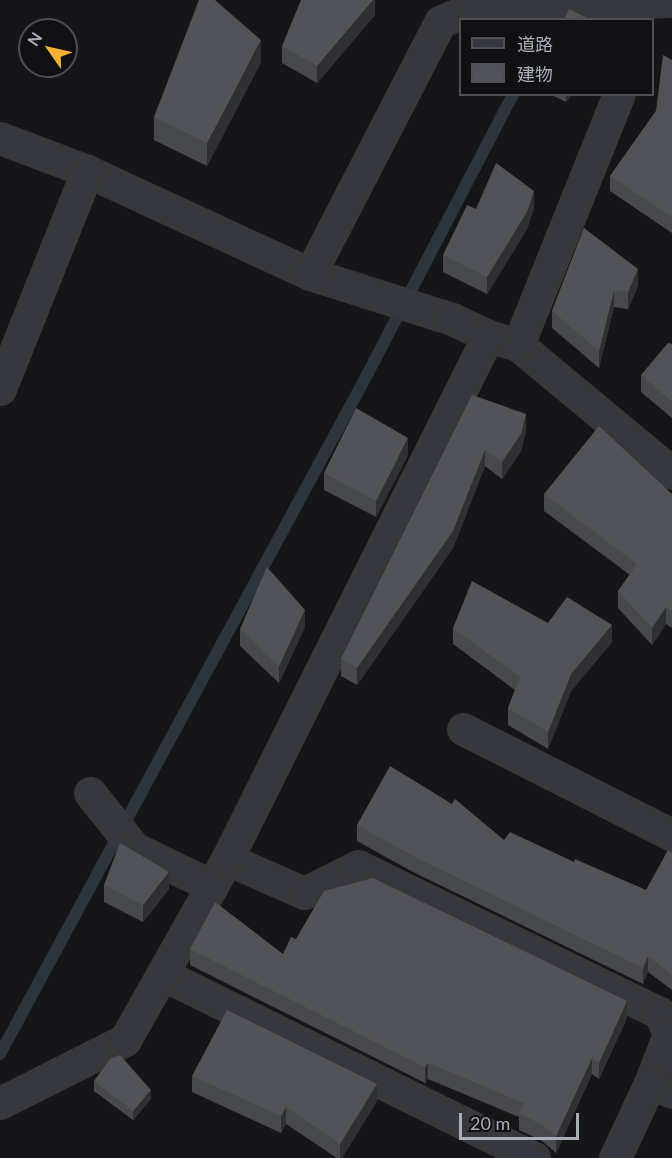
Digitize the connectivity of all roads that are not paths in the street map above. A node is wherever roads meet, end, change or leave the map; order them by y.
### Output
1 (659, 7) edge
2 (618, 96) edge
3 (0, 138) edge
4 (87, 171) junction
5 (310, 274) junction
6 (503, 341) junction
7 (0, 389) edge
8 (672, 472) edge
9 (463, 729) dead end
10 (96, 801) dead end
11 (672, 835) edge
12 (220, 872) junction
13 (162, 974) junction
14 (661, 1088) edge
15 (0, 1103) edge
16 (534, 1158) edge
17 (615, 1158) edge

1 - 5 street
2 - 6 street
3 - 4 street
4 - 5 street
4 - 7 street
5 - 6 street
6 - 8 street
6 - 12 street
9 - 11 street
10 - 12 street
12 - 13 street
12 - 14 street
13 - 15 street
13 - 16 street
14 - 17 street

